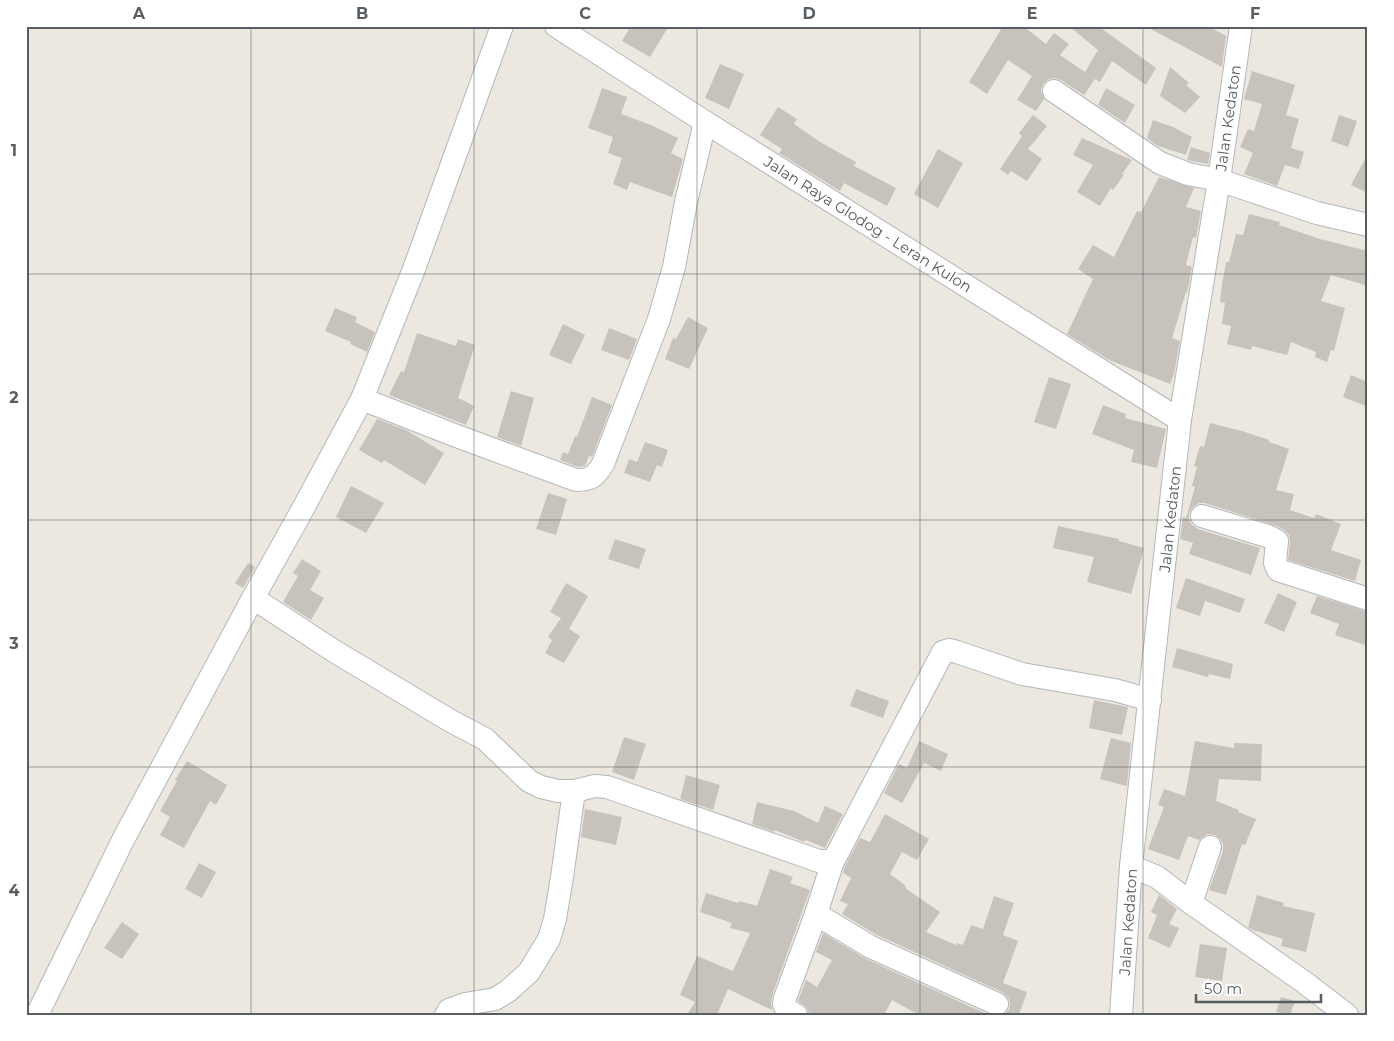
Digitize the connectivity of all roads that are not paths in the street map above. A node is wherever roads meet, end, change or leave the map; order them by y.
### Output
1 (502, 26) edge
2 (1241, 26) edge
3 (557, 27) edge
4 (1054, 91) dead end
5 (705, 122) junction
6 (1219, 180) junction
7 (1368, 225) edge
8 (362, 399) junction
9 (1180, 420) junction
10 (1202, 516) dead end
11 (253, 598) junction
12 (1368, 599) edge
13 (1150, 700) junction
14 (574, 791) junction
15 (1210, 847) dead end
16 (833, 861) junction
17 (1132, 866) junction
18 (1191, 903) junction
19 (816, 914) junction
20 (998, 1004) dead end
21 (37, 1015) edge
22 (446, 1015) edge
23 (796, 1015) edge
24 (1121, 1015) edge
25 (1347, 1015) edge

1 - 8 street
2 - 6 street, Jalan Kedaton
3 - 5 street, Jalan Raya Glodog - Leran Kulon
4 - 6 street
5 - 8 street
5 - 9 street, Jalan Raya Glodog - Leran Kulon
6 - 7 street
6 - 9 street, Jalan Kedaton
8 - 11 street
9 - 13 street, Jalan Kedaton
10 - 12 street
11 - 14 street
11 - 21 street
13 - 16 street
13 - 17 street, Jalan Kedaton
14 - 16 street
14 - 22 street
15 - 18 street
16 - 19 street
17 - 18 street
17 - 24 street, Jalan Kedaton
18 - 25 street
19 - 20 street
19 - 23 street

